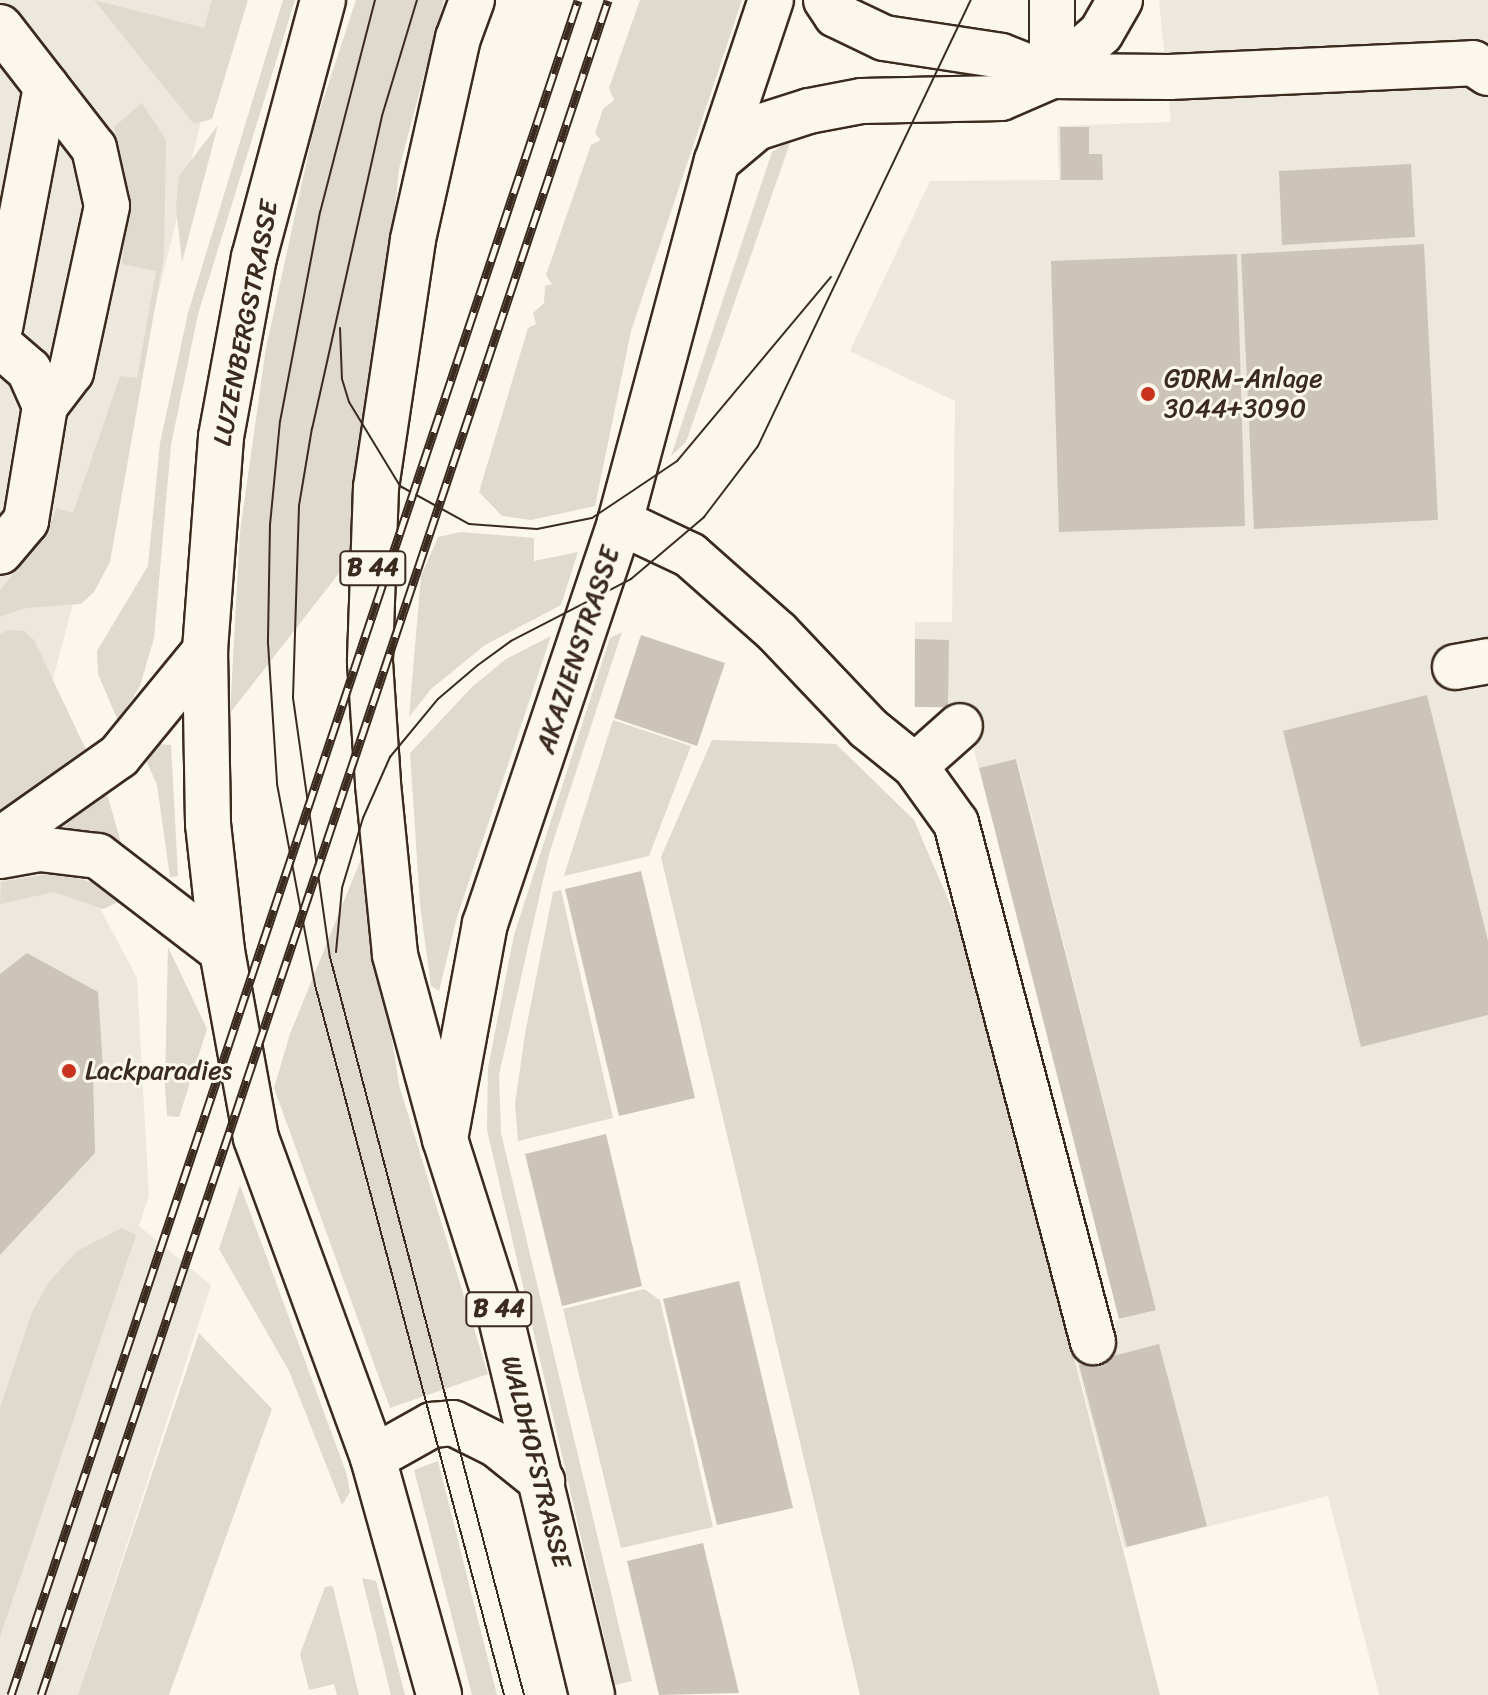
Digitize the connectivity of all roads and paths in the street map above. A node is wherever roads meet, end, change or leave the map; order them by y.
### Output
1 (11, 0) edge
2 (323, 0) edge
3 (472, 0) edge
4 (771, 0) edge
5 (826, 0) edge
6 (1052, 0) edge
7 (1120, 0) edge
8 (0, 16) edge
9 (0, 27) edge
10 (1488, 73) edge
11 (1052, 76) junction
12 (46, 86) junction
13 (717, 161) junction
14 (0, 328) edge
15 (0, 345) edge
16 (45, 406) junction
17 (620, 522) junction
18 (0, 552) edge
19 (205, 651) junction
20 (960, 726) dead end
21 (915, 766) junction
22 (0, 840) edge
23 (0, 856) edge
24 (222, 951) junction
25 (445, 1139) junction
26 (1093, 1342) dead end
27 (373, 1458) junction
28 (542, 1481) junction
29 (439, 1695) edge
30 (592, 1695) edge

1 - 8 main road
2 - 19 main road, LUZENBERGSTRASSE
3 - 25 main road, B 44
4 - 13 main road, AKAZIENSTRASSE
5 - 11 main road
6 - 11 main road
7 - 11 main road
9 - 12 main road
10 - 11 main road
11 - 13 main road
12 - 14 main road
12 - 16 main road
13 - 17 main road, AKAZIENSTRASSE
15 - 16 main road
16 - 18 main road
17 - 21 main road
17 - 25 main road, AKAZIENSTRASSE
19 - 22 main road
19 - 24 main road, LUZENBERGSTRASSE
20 - 21 main road
21 - 26 main road
23 - 24 main road
24 - 27 main road, LUZENBERGSTRASSE
25 - 28 main road, WALDHOFSTRASSE / B 44
27 - 28 main road
27 - 29 main road
28 - 30 main road, WALDHOFSTRASSE / B 44

